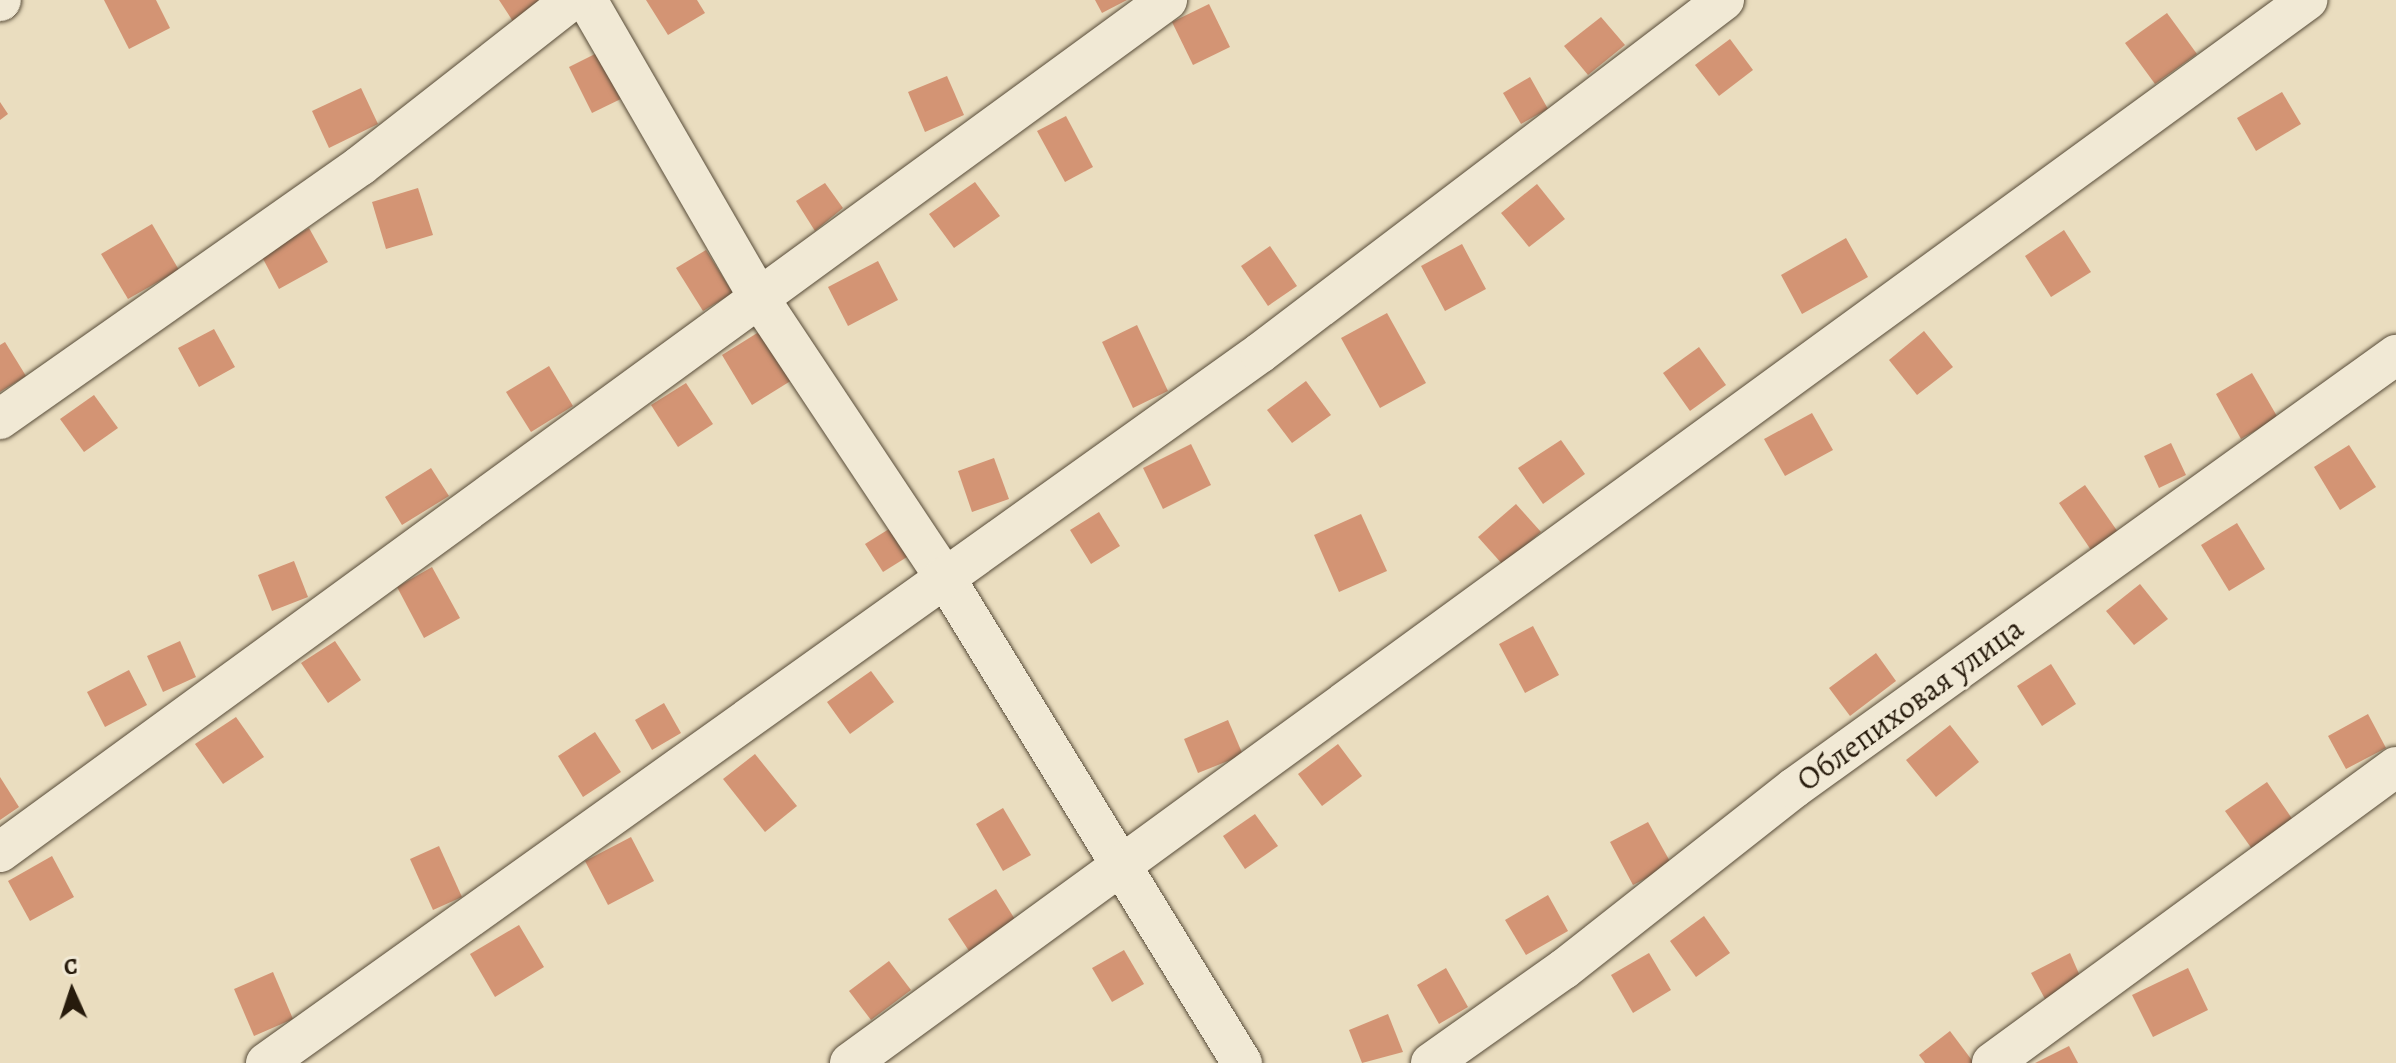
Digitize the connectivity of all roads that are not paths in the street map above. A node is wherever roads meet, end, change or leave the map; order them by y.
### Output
1 (572, 0) edge
2 (587, 0) edge
3 (1167, 0) edge
4 (1724, 0) edge
5 (2307, 0) edge
6 (761, 301) junction
7 (2396, 355) edge
8 (0, 419) edge
9 (944, 576) junction
10 (2396, 767) edge
11 (0, 852) edge
12 (1122, 868) junction
13 (266, 1063) edge
14 (850, 1063) edge
15 (1242, 1063) edge
16 (1431, 1063) edge
17 (1992, 1063) edge

1 - 8 street
2 - 6 street
3 - 6 street
4 - 9 street
5 - 12 street
6 - 9 street
6 - 11 street
7 - 16 street, Облепиховая улица
9 - 12 street
9 - 13 street
10 - 17 street
12 - 14 street
12 - 15 street

